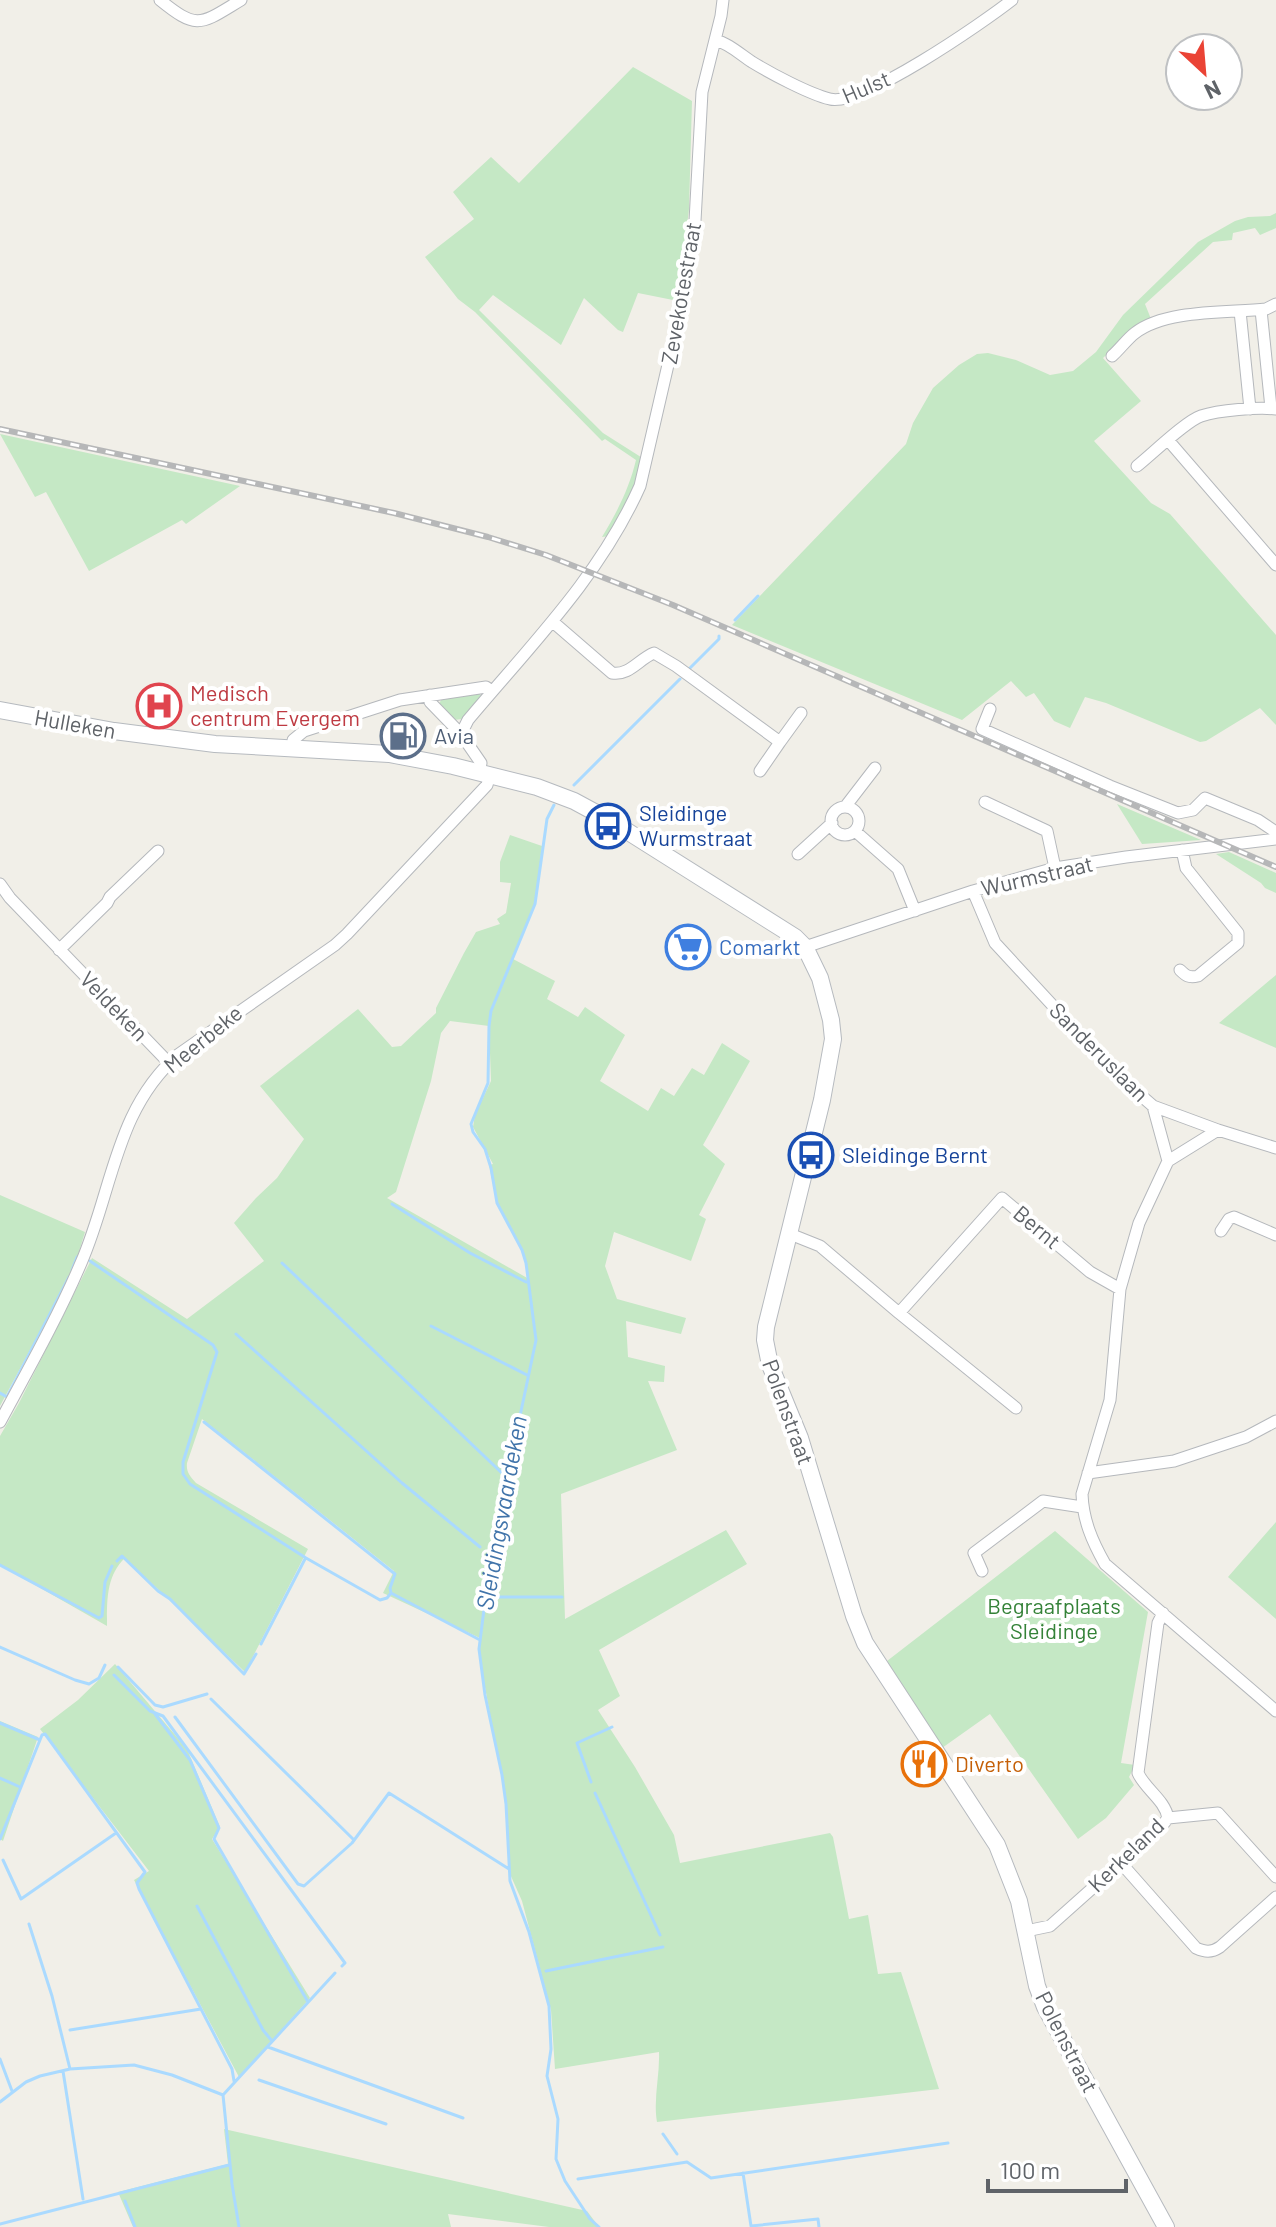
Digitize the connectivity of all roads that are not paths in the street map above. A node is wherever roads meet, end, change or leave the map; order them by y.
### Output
1 (160, 0) edge
2 (241, 0) edge
3 (723, 0) edge
4 (1012, 0) edge
5 (715, 40) junction
6 (1276, 304) edge
7 (1261, 310) junction
8 (1240, 311) junction
9 (1112, 356) dead end
10 (1273, 408) edge
11 (1250, 409) junction
12 (1168, 440) junction
13 (1137, 466) dead end
14 (1276, 565) edge
15 (553, 622) junction
16 (492, 691) junction
17 (430, 695) junction
18 (990, 709) dead end
19 (0, 710) edge
20 (801, 713) dead end
21 (461, 734) junction
22 (780, 742) junction
23 (293, 749) junction
24 (875, 768) dead end
25 (760, 771) dead end
26 (484, 774) junction
27 (564, 797) joint
28 (985, 802) dead end
29 (845, 807) junction
30 (832, 823) junction
31 (855, 831) junction
32 (1276, 832) edge
33 (1276, 839) edge
34 (1182, 850) junction
35 (158, 851) dead end
36 (798, 854) dead end
37 (1055, 868) junction
38 (0, 884) edge
39 (973, 891) junction
40 (915, 911) junction
41 (805, 947) junction
42 (59, 950) junction
43 (1180, 970) dead end
44 (169, 1063) junction
45 (1153, 1106) junction
46 (1218, 1130) junction
47 (1276, 1148) edge
48 (1168, 1161) junction
49 (1221, 1231) dead end
50 (790, 1234) junction
51 (1276, 1235) edge
52 (1120, 1289) junction
53 (899, 1313) junction
54 (1016, 1408) dead end
55 (1276, 1421) edge
56 (0, 1422) edge
57 (1088, 1473) junction
58 (1082, 1507) junction
59 (982, 1571) dead end
60 (1163, 1613) junction
61 (1276, 1711) edge
62 (1168, 1818) junction
63 (1121, 1863) junction
64 (1276, 1877) edge
65 (1276, 1897) edge
66 (1026, 1931) junction
67 (1166, 2227) edge

1 - 2 street
3 - 5 street, Zevekotestraat
4 - 5 street, Hulst
5 - 15 street, Zevekotestraat
6 - 7 street
7 - 8 street
7 - 10 street
8 - 9 street
8 - 11 street
10 - 11 street
11 - 12 street
12 - 13 street
12 - 14 street
15 - 16 street
15 - 22 street
16 - 17 street
16 - 21 street
17 - 21 street
17 - 23 street
18 - 32 street
19 - 23 main road, Hulleken
20 - 22 street
21 - 26 street
22 - 25 street
23 - 26 main road, Hulleken
24 - 29 street
26 - 27 main road, Hulleken
26 - 44 street, Meerbeke
27 - 41 main road, Polenstraat
28 - 37 street
29 - 30 street
29 - 31 street
30 - 31 street
30 - 36 street
31 - 40 street
33 - 34 street, Wurmstraat
34 - 37 street, Wurmstraat
34 - 43 street
35 - 42 street
37 - 39 street, Wurmstraat
38 - 42 street, Veldeken
39 - 40 street, Wurmstraat
39 - 45 street, Sanderuslaan
40 - 41 street, Wurmstraat
41 - 50 main road, Polenstraat
42 - 44 street, Veldeken
44 - 56 street, Meerbeke
45 - 46 street, Sanderuslaan
45 - 48 street
46 - 47 street, Sanderuslaan
46 - 48 street
48 - 52 street
49 - 51 street
50 - 53 street
50 - 66 main road, Polenstraat
52 - 53 street, Bernt
52 - 57 street
53 - 54 street
55 - 57 street
57 - 58 street
58 - 59 street
58 - 60 street
60 - 61 street
60 - 62 street, Kerkeland
62 - 63 street, Kerkeland
62 - 64 street
63 - 65 street
63 - 66 street, Kerkeland
66 - 67 main road, Polenstraat

